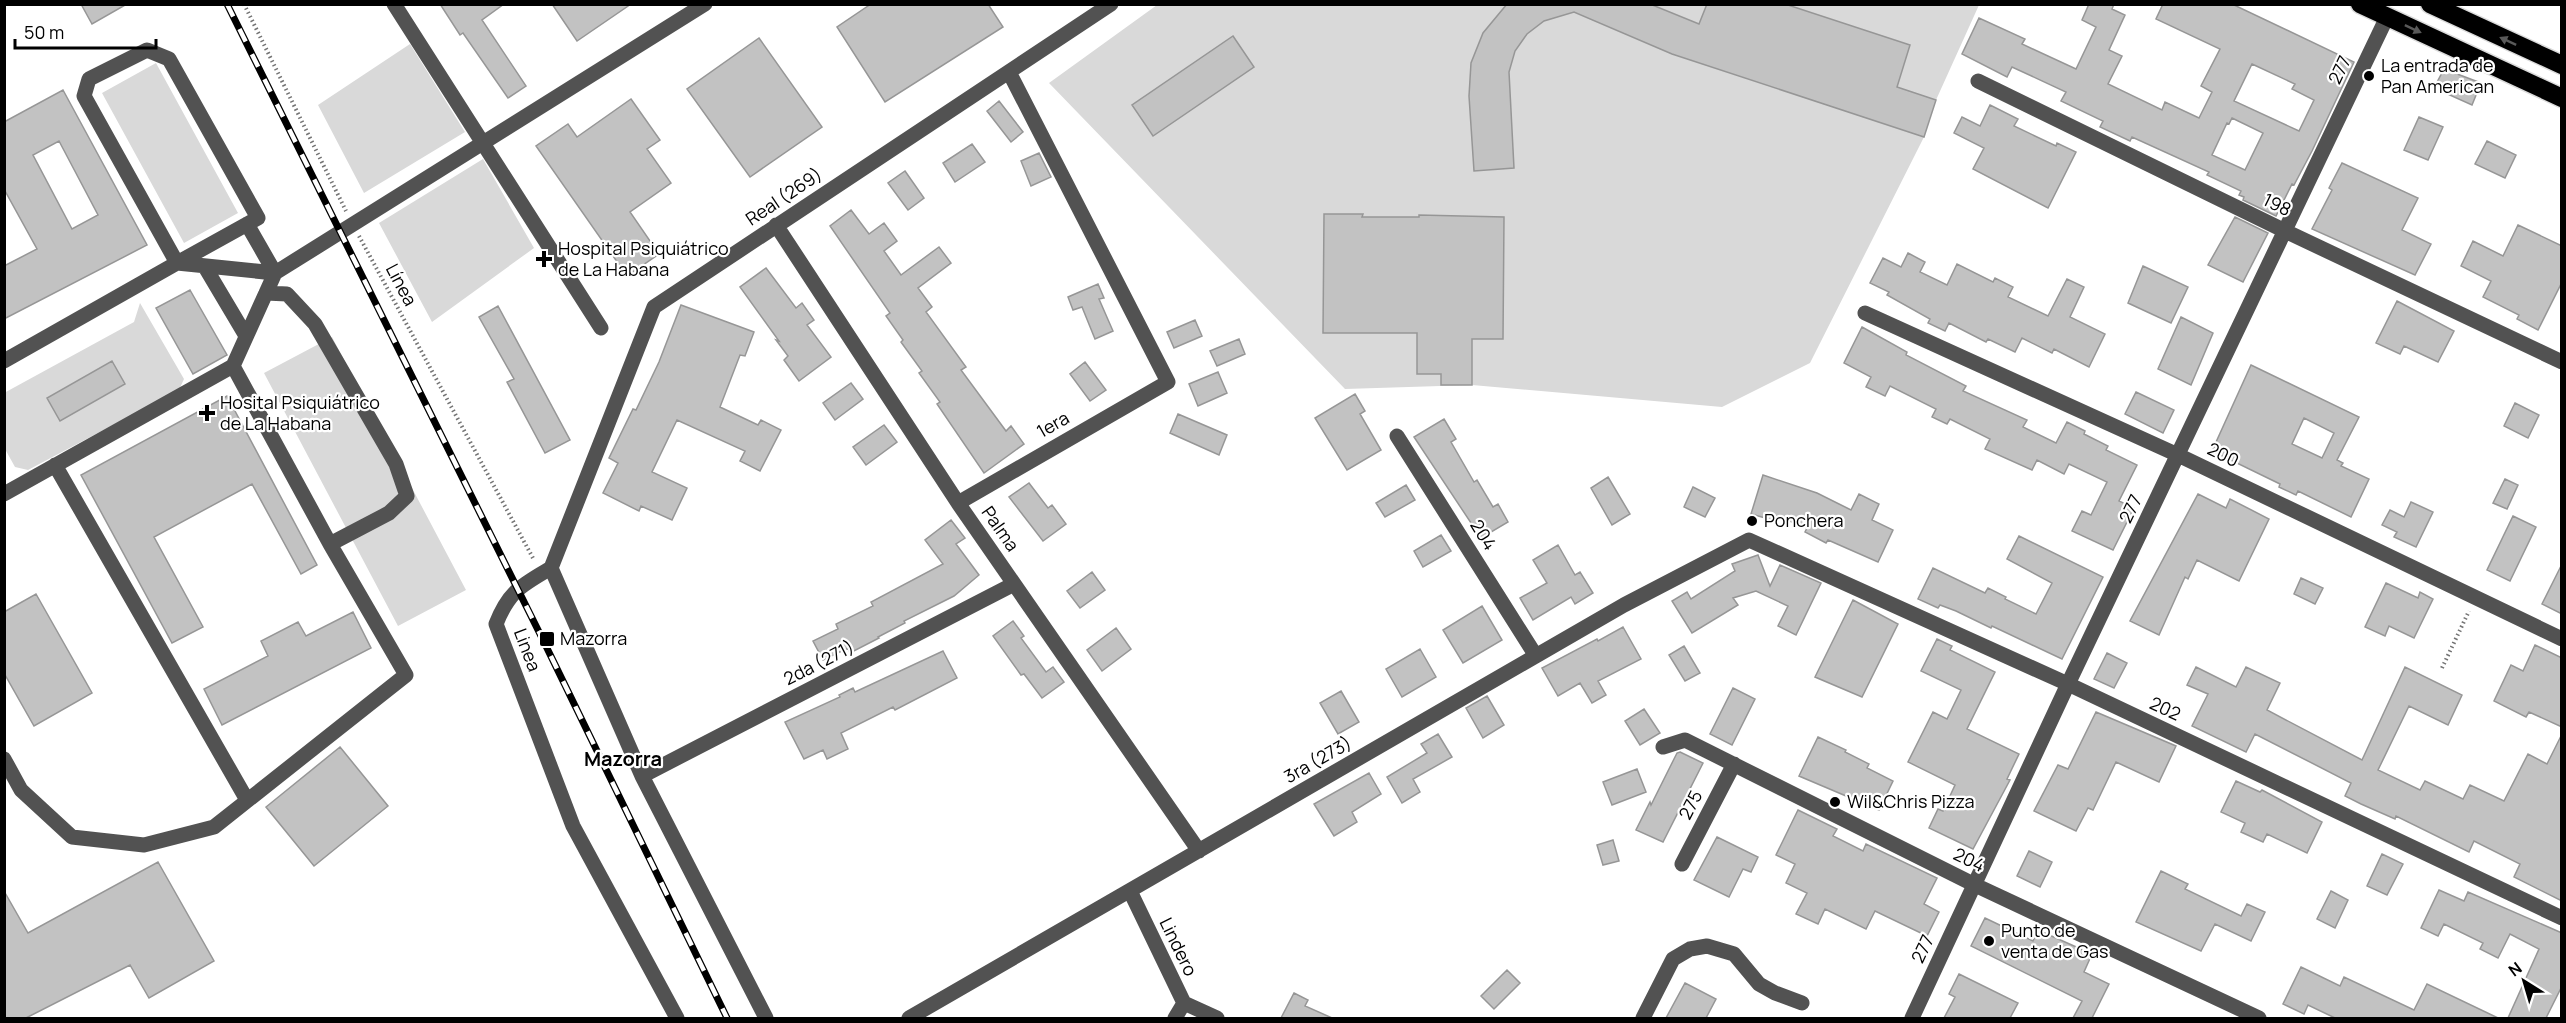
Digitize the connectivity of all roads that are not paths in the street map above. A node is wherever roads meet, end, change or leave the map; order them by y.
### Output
1 (394, 4) edge
2 (705, 4) edge
3 (1111, 4) edge
4 (2360, 4) edge
5 (2430, 4) edge
6 (2387, 17) junction
7 (2562, 65) edge
8 (1009, 72) junction
9 (1977, 81) dead end
10 (2562, 98) edge
11 (482, 143) junction
12 (247, 224) junction
13 (776, 225) junction
14 (2285, 231) junction
15 (177, 263) junction
16 (205, 267) junction
17 (275, 273) junction
18 (266, 293) junction
19 (1865, 314) dead end
20 (601, 328) dead end
21 (246, 336) junction
22 (4, 361) edge
23 (2562, 362) edge
24 (233, 366) junction
25 (1396, 436) dead end
26 (2178, 455) junction
27 (55, 465) junction
28 (5, 491) edge
29 (958, 503) junction
30 (1749, 540) joint
31 (330, 544) junction
32 (546, 571) junction
33 (1014, 584) junction
34 (2562, 639) edge
35 (1536, 656) junction
36 (2068, 684) junction
37 (1663, 747) dead end
38 (4, 759) edge
39 (1734, 764) junction
40 (642, 776) junction
41 (247, 800) junction
42 (1199, 851) junction
43 (1682, 864) dead end
44 (1975, 885) junction
45 (1130, 891) junction
46 (2562, 918) edge
47 (1184, 1003) junction
48 (1802, 1003) dead end
49 (677, 1018) edge
50 (766, 1018) edge
51 (909, 1018) edge
52 (1175, 1018) edge
53 (1217, 1018) edge
54 (1643, 1018) edge
55 (1912, 1018) edge
56 (2259, 1018) edge

1 - 11 street
2 - 11 street
3 - 8 street, Real (269)
4 - 6 highway
7 -> 5 highway
6 -> 10 highway
6 - 14 street, 277
8 - 13 street, Real (269)
8 - 29 street, 1era
9 - 14 street, 198
11 - 17 street
11 - 20 street
12 - 15 street
12 - 15 street
12 - 17 street
13 - 29 street, Palma
13 - 32 street, Real (269)
14 - 23 street, 198
14 - 26 street, 277
15 - 16 street
15 - 22 street
16 - 17 street
16 - 21 street
17 - 18 street
18 - 21 street
18 - 31 street
19 - 26 street, 200
21 - 24 street
24 - 27 street
24 - 31 street
25 - 35 street, 204
26 - 34 street, 200
26 - 36 street, 277
27 - 28 street
27 - 41 street
29 - 33 street, Palma
30 - 35 street, 3ra (273)
30 - 36 street, 202
31 - 41 street
32 - 40 street
32 - 49 street, Linea
33 - 40 street, 2da (271)
33 - 42 street, Palma
35 - 42 street, 3ra (273)
36 - 44 street, 277
36 - 46 street, 202
37 - 39 street, 204
38 - 41 street
39 - 43 street, 275
39 - 44 street, 204
40 - 50 street
42 - 45 street, 3ra (273)
44 - 55 street, 277
44 - 56 street, 204
45 - 47 street, Lindero
45 - 51 street, 3ra (273)
47 - 52 street, Lindero
47 - 53 street
48 - 54 street

